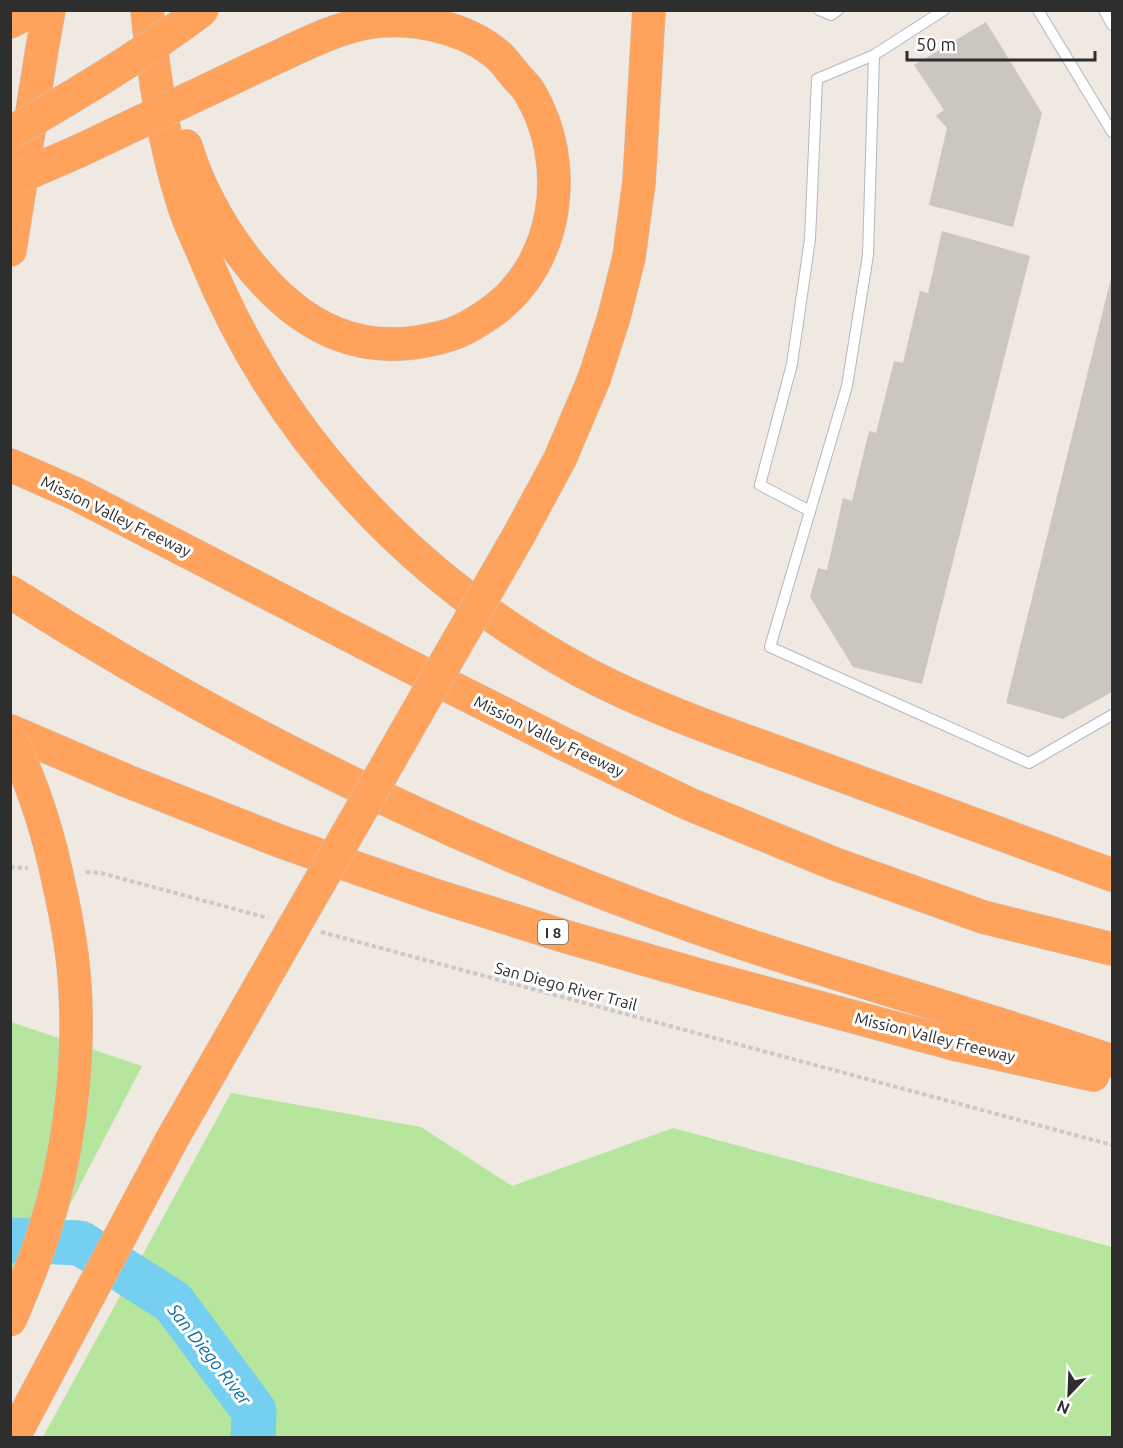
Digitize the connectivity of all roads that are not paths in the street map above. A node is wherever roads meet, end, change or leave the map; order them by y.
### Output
1 (33, 10) edge
2 (49, 10) edge
3 (150, 10) edge
4 (202, 10) edge
5 (649, 10) edge
6 (819, 10) edge
7 (838, 10) edge
8 (944, 10) edge
9 (1038, 10) edge
10 (1104, 10) edge
11 (10, 22) edge
12 (1113, 25) edge
13 (874, 55) junction
14 (1113, 132) edge
15 (10, 133) edge
16 (10, 181) edge
17 (10, 250) edge
18 (10, 465) edge
19 (810, 512) junction
20 (23, 600) edge
21 (1113, 715) edge
22 (11, 731) edge
23 (10, 738) edge
24 (1113, 875) edge
25 (1113, 949) edge
26 (1113, 1061) edge
27 (1113, 1079) edge
28 (10, 1320) edge
29 (13, 1437) edge

1 - 11 highway
2 - 17 highway
3 - 16 highway, bridge
3 - 24 highway
4 - 15 highway, bridge
5 - 29 highway, bridge
6 - 7 lane
8 - 13 lane
9 - 14 lane
10 - 12 lane
13 - 19 lane
13 - 19 lane
18 - 25 highway, Mission Valley Freeway
19 - 21 lane
20 - 26 highway
22 - 27 highway, Mission Valley Freeway / I 8
23 - 28 highway, bridge

